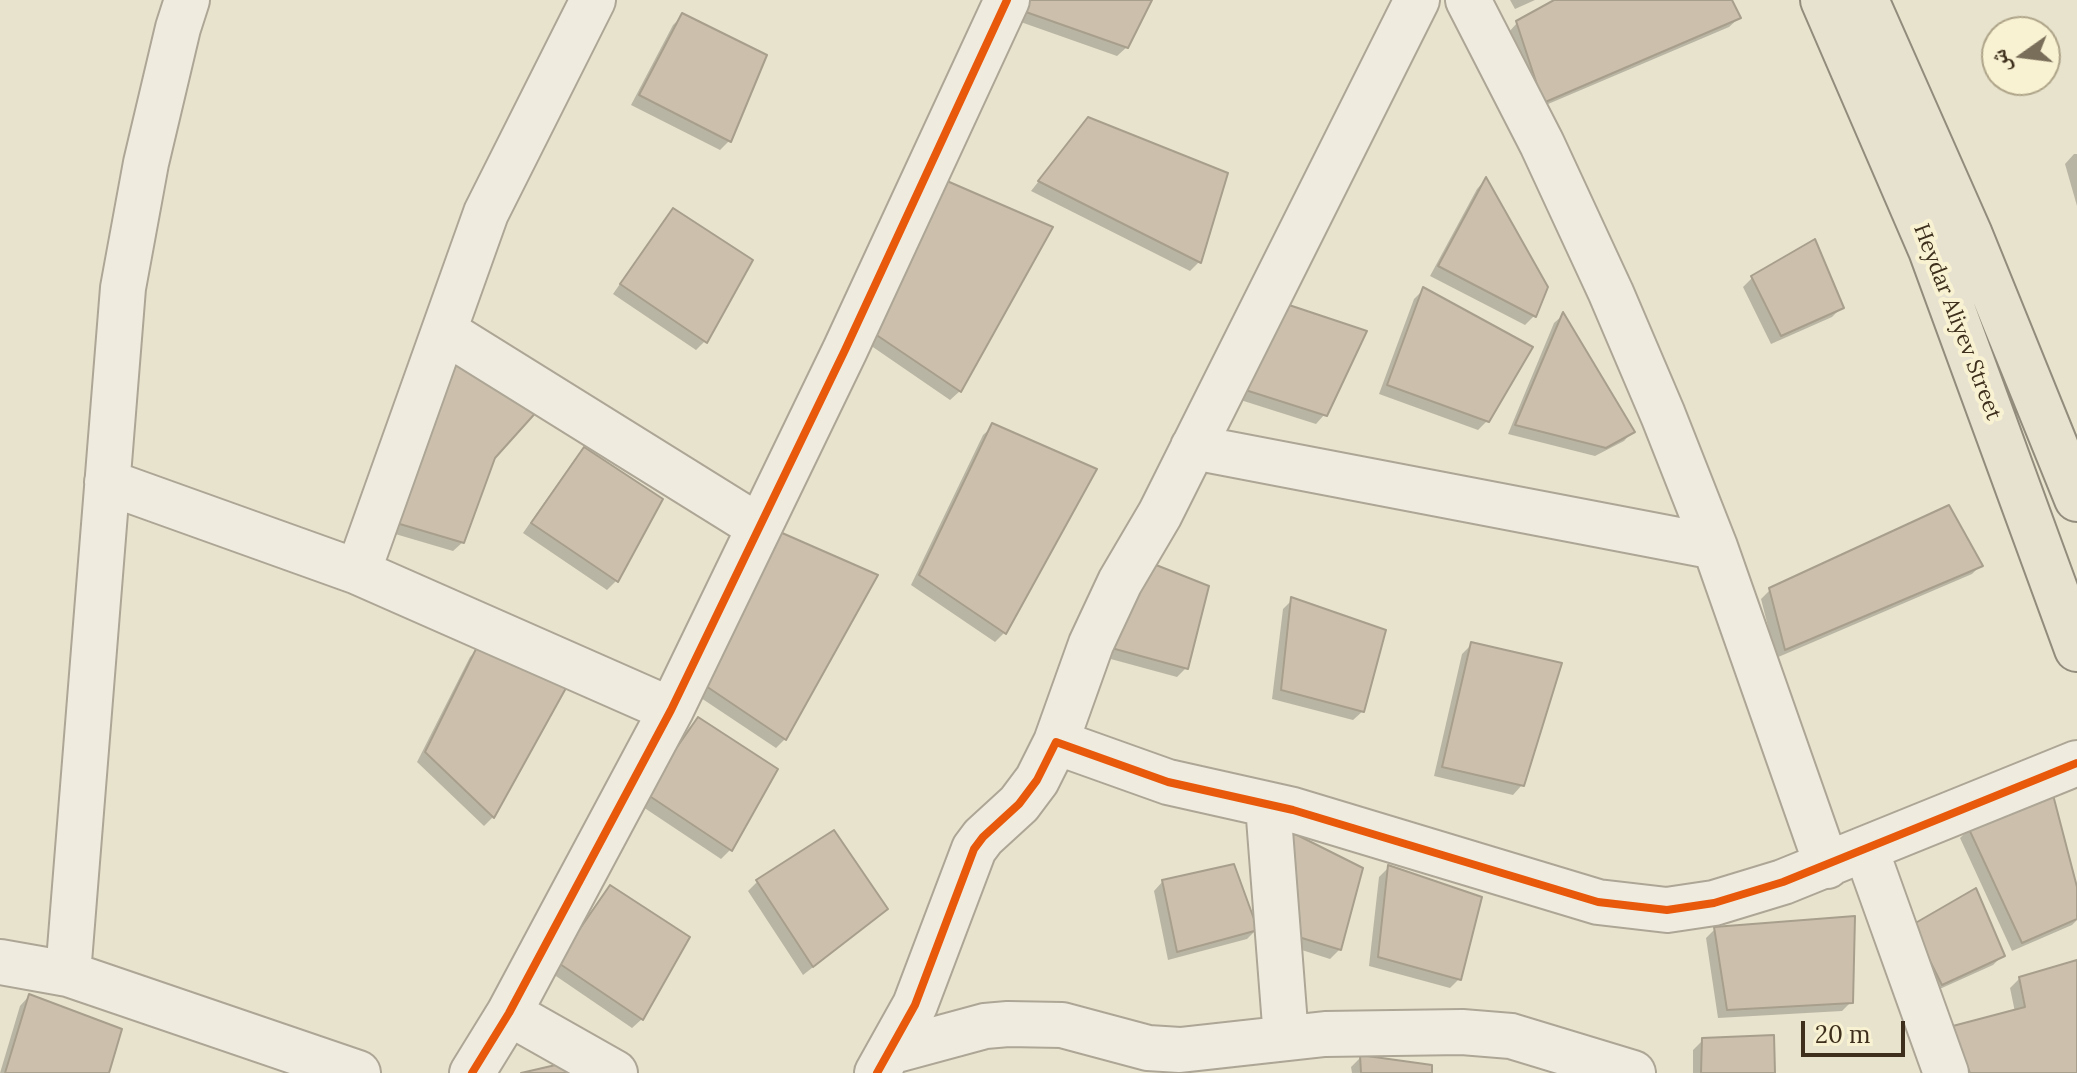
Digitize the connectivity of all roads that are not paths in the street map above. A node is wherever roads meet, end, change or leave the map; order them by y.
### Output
1 (187, 0) edge
2 (593, 0) edge
3 (1007, 0) edge
4 (1417, 0) edge
5 (1468, 0) edge
6 (1823, 0) edge
7 (1866, 0) edge
8 (444, 331) junction
9 (1193, 447) junction
10 (107, 482) junction
11 (2077, 499) edge
12 (759, 527) junction
13 (1715, 547) junction
14 (358, 572) junction
15 (2077, 649) edge
16 (671, 710) junction
17 (1056, 742) junction
18 (2077, 763) edge
19 (1268, 805) junction
20 (1847, 858) junction
21 (0, 962) edge
22 (68, 974) junction
23 (509, 1013) junction
24 (1286, 1038) junction
25 (883, 1063) edge
26 (358, 1073) edge
27 (472, 1073) edge
28 (615, 1073) edge
29 (1633, 1073) edge
30 (1946, 1073) edge

1 - 10 street
2 - 8 street
3 - 12 street
4 - 9 street
5 - 13 street
6 - 15 main road, Heydar Aliyev Street
7 - 11 main road, Heydar Aliyev Street
8 - 12 street
8 - 14 street
9 - 13 street
9 - 17 street
10 - 14 street
10 - 22 street
12 - 16 street
13 - 20 street
14 - 16 street
16 - 23 street
17 - 19 street
17 - 25 street
18 - 20 street
19 - 20 street
19 - 24 street
20 - 30 street
21 - 22 street
22 - 26 street
23 - 27 street
23 - 28 street
24 - 25 street
24 - 29 street

